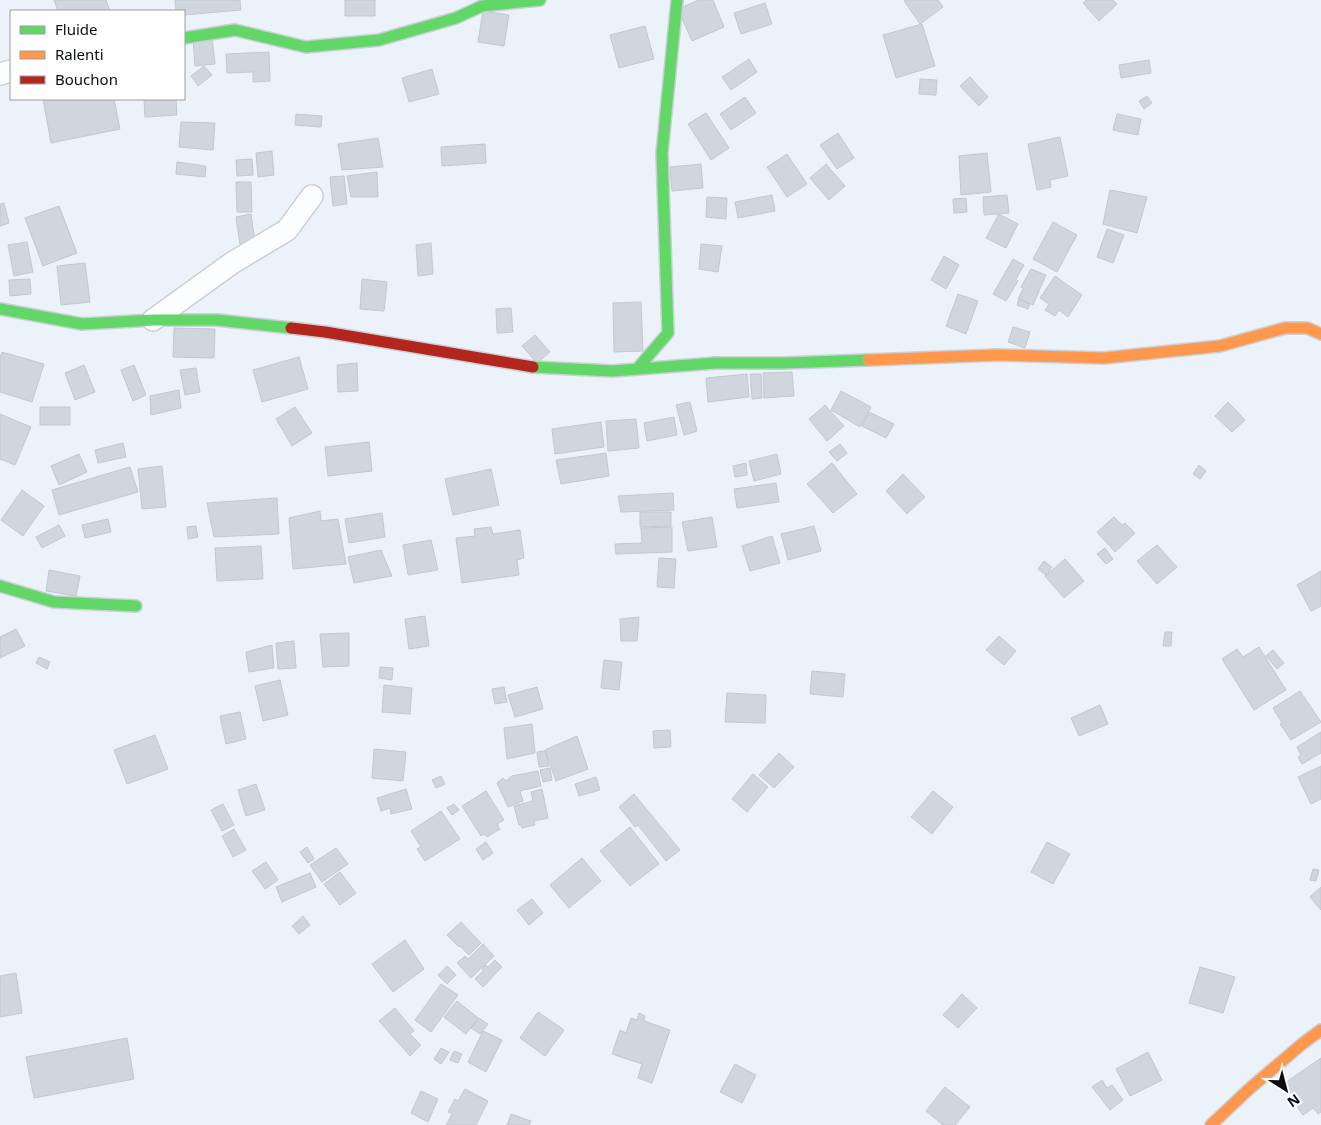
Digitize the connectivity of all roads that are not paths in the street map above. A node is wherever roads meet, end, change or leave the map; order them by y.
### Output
1 (540, 0) edge
2 (677, 0) edge
3 (185, 38) edge
4 (312, 196) dead end
5 (0, 310) edge
6 (153, 320) junction
7 (1321, 334) edge
8 (638, 369) junction
9 (0, 586) edge
10 (136, 606) dead end
11 (1321, 1030) edge
12 (1211, 1125) edge

1 - 3 street
2 - 8 street
4 - 6 street
5 - 6 street
6 - 8 street
7 - 8 street
9 - 10 street
11 - 12 street

